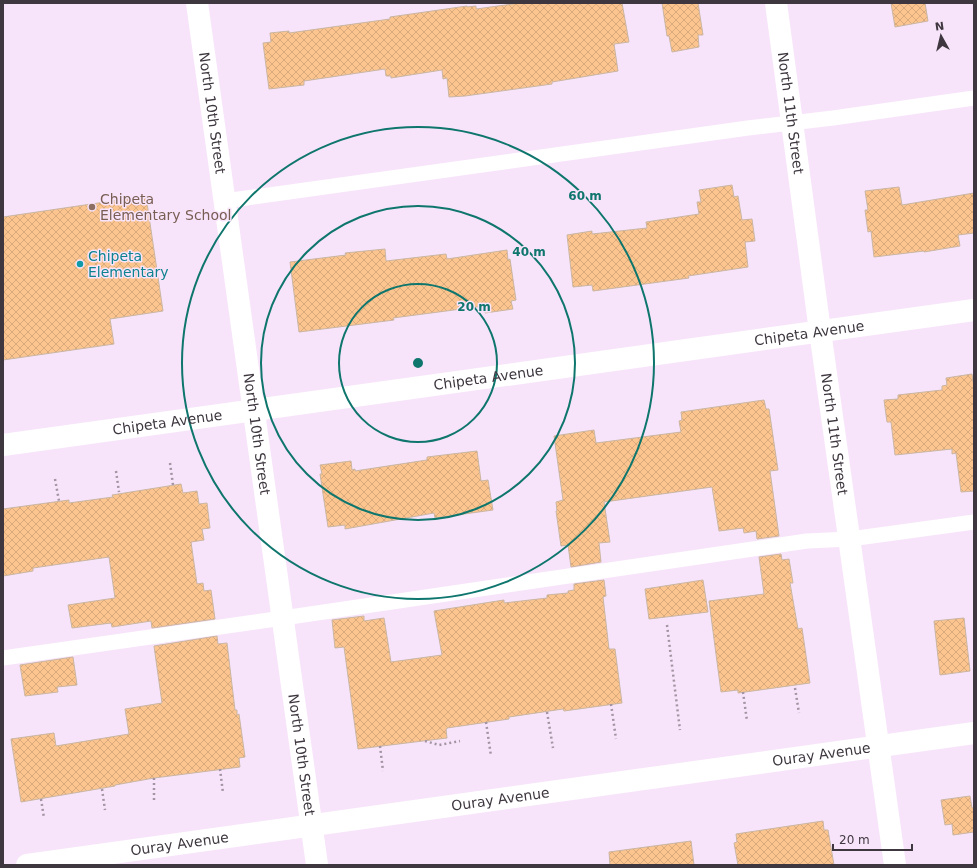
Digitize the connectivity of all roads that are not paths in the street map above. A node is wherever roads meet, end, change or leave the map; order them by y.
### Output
1 (197, 3) edge
2 (776, 3) edge
3 (974, 98) edge
4 (792, 123) junction
5 (225, 201) junction
6 (974, 310) edge
7 (820, 331) junction
8 (254, 410) junction
9 (3, 445) edge
10 (974, 522) edge
11 (850, 539) junction
12 (283, 618) junction
13 (3, 658) edge
14 (974, 733) edge
15 (879, 747) junction
16 (312, 825) junction
17 (27, 865) edge
18 (317, 865) edge
19 (895, 865) edge

1 - 5 street, North 10th Street
2 - 4 street, North 11th Street
3 - 4 lane
4 - 5 lane
4 - 7 street, North 11th Street
5 - 8 street, North 10th Street
6 - 7 street, Chipeta Avenue
7 - 8 street, Chipeta Avenue
7 - 11 street, North 11th Street
8 - 9 street, Chipeta Avenue
8 - 12 street, North 10th Street
10 - 11 lane
11 - 12 lane
11 - 15 street, North 11th Street
12 - 13 lane
12 - 16 street, North 10th Street
14 - 15 street, Ouray Avenue
15 - 16 street, Ouray Avenue
15 - 19 street, North 11th Street
16 - 17 street, Ouray Avenue
16 - 18 street, North 10th Street

